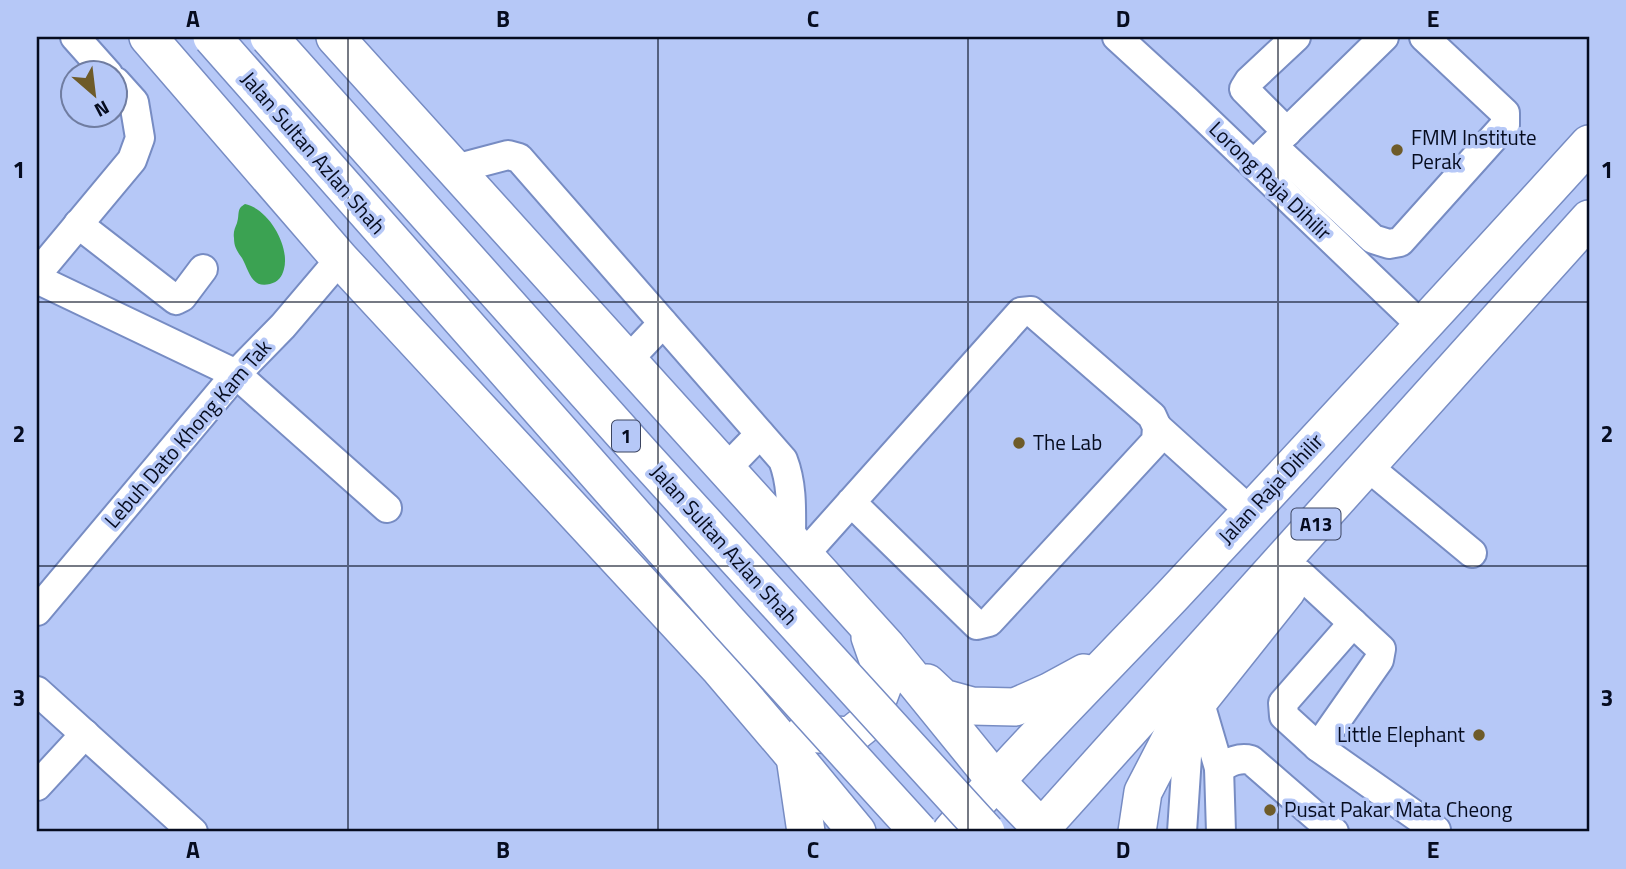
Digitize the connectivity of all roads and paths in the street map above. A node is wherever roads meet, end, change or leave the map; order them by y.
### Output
1 (75, 37) edge
2 (148, 37) edge
3 (212, 37) edge
4 (269, 37) edge
5 (335, 37) edge
6 (1117, 37) edge
7 (1296, 37) edge
8 (1424, 37) edge
9 (1375, 40) edge
10 (96, 60) edge
11 (130, 98) edge
12 (1589, 144) edge
13 (1271, 148) junction
14 (455, 169) junction
15 (1589, 219) edge
16 (78, 224) junction
17 (340, 259) junction
18 (203, 269) dead end
19 (37, 276) edge
20 (1535, 280) junction
21 (663, 323) junction
22 (1423, 327) junction
23 (628, 360) junction
24 (236, 374) junction
25 (1157, 427) junction
26 (760, 434) junction
27 (726, 469) junction
28 (1378, 476) junction
29 (851, 502) junction
30 (387, 508) dead end
31 (1251, 511) junction
32 (797, 548) junction
33 (1472, 553) dead end
34 (1300, 574) junction
35 (37, 611) edge
36 (1353, 623) junction
37 (876, 635) junction
38 (1116, 655) junction
39 (37, 691) edge
40 (752, 707) junction
41 (1194, 707) junction
42 (85, 734) junction
43 (1318, 747) junction
44 (796, 757) junction
45 (1219, 768) junction
46 (995, 780) junction
47 (37, 786) edge
48 (1039, 831) edge
49 (1436, 831) edge
50 (193, 832) edge
51 (806, 832) edge
52 (857, 832) edge
53 (919, 832) edge
54 (951, 832) edge
55 (976, 832) edge
56 (986, 832) edge
57 (1137, 832) edge
58 (1182, 832) edge
59 (1221, 832) edge
60 (1334, 832) edge

1 - 10 street
2 - 17 main road
3 - 53 main road, Jalan Sultan Azlan Shah / 1, bridge
4 - 56 main road, Jalan Sultan Azlan Shah / 1, bridge
5 - 14 main road
6 - 13 street, Lorong Raja Dihilir
7 - 13 street
8 - 13 street
9 - 13 street
11 - 16 street
12 - 22 main road, Jalan Raja Dihilir / A13
13 - 22 street, Lorong Raja Dihilir
14 - 21 street
14 - 23 main road
15 - 20 main road, A13
16 - 18 street
16 - 19 street
17 - 24 street, Lebuh Dato Khong Kam Tak
17 - 40 main road
19 - 24 street
20 - 28 main road
20 - 48 main road, A13
21 - 23 street
21 - 26 street
22 - 31 main road, Jalan Raja Dihilir / A13
23 - 27 main road
24 - 30 street
24 - 35 street, Lebuh Dato Khong Kam Tak
25 - 29 street
25 - 29 street
25 - 31 street
26 - 27 street
26 - 32 street
27 - 32 main road
28 - 33 street
28 - 34 main road
29 - 32 street
31 - 38 main road, Jalan Raja Dihilir / A13
32 - 37 main road
34 - 36 street
34 - 41 main road
36 - 43 street
36 - 43 street
37 - 38 main road
37 - 40 main road
37 - 46 main road
38 - 46 main road, Jalan Raja Dihilir / A13
39 - 42 street
40 - 44 main road
41 - 45 street
41 - 57 main road
41 - 58 street
42 - 47 street
42 - 50 street
43 - 49 street
44 - 51 main road
44 - 52 main road
45 - 59 street
45 - 60 street
46 - 48 main road
46 - 54 main road, Jalan Raja Dihilir / A13
46 - 55 main road

